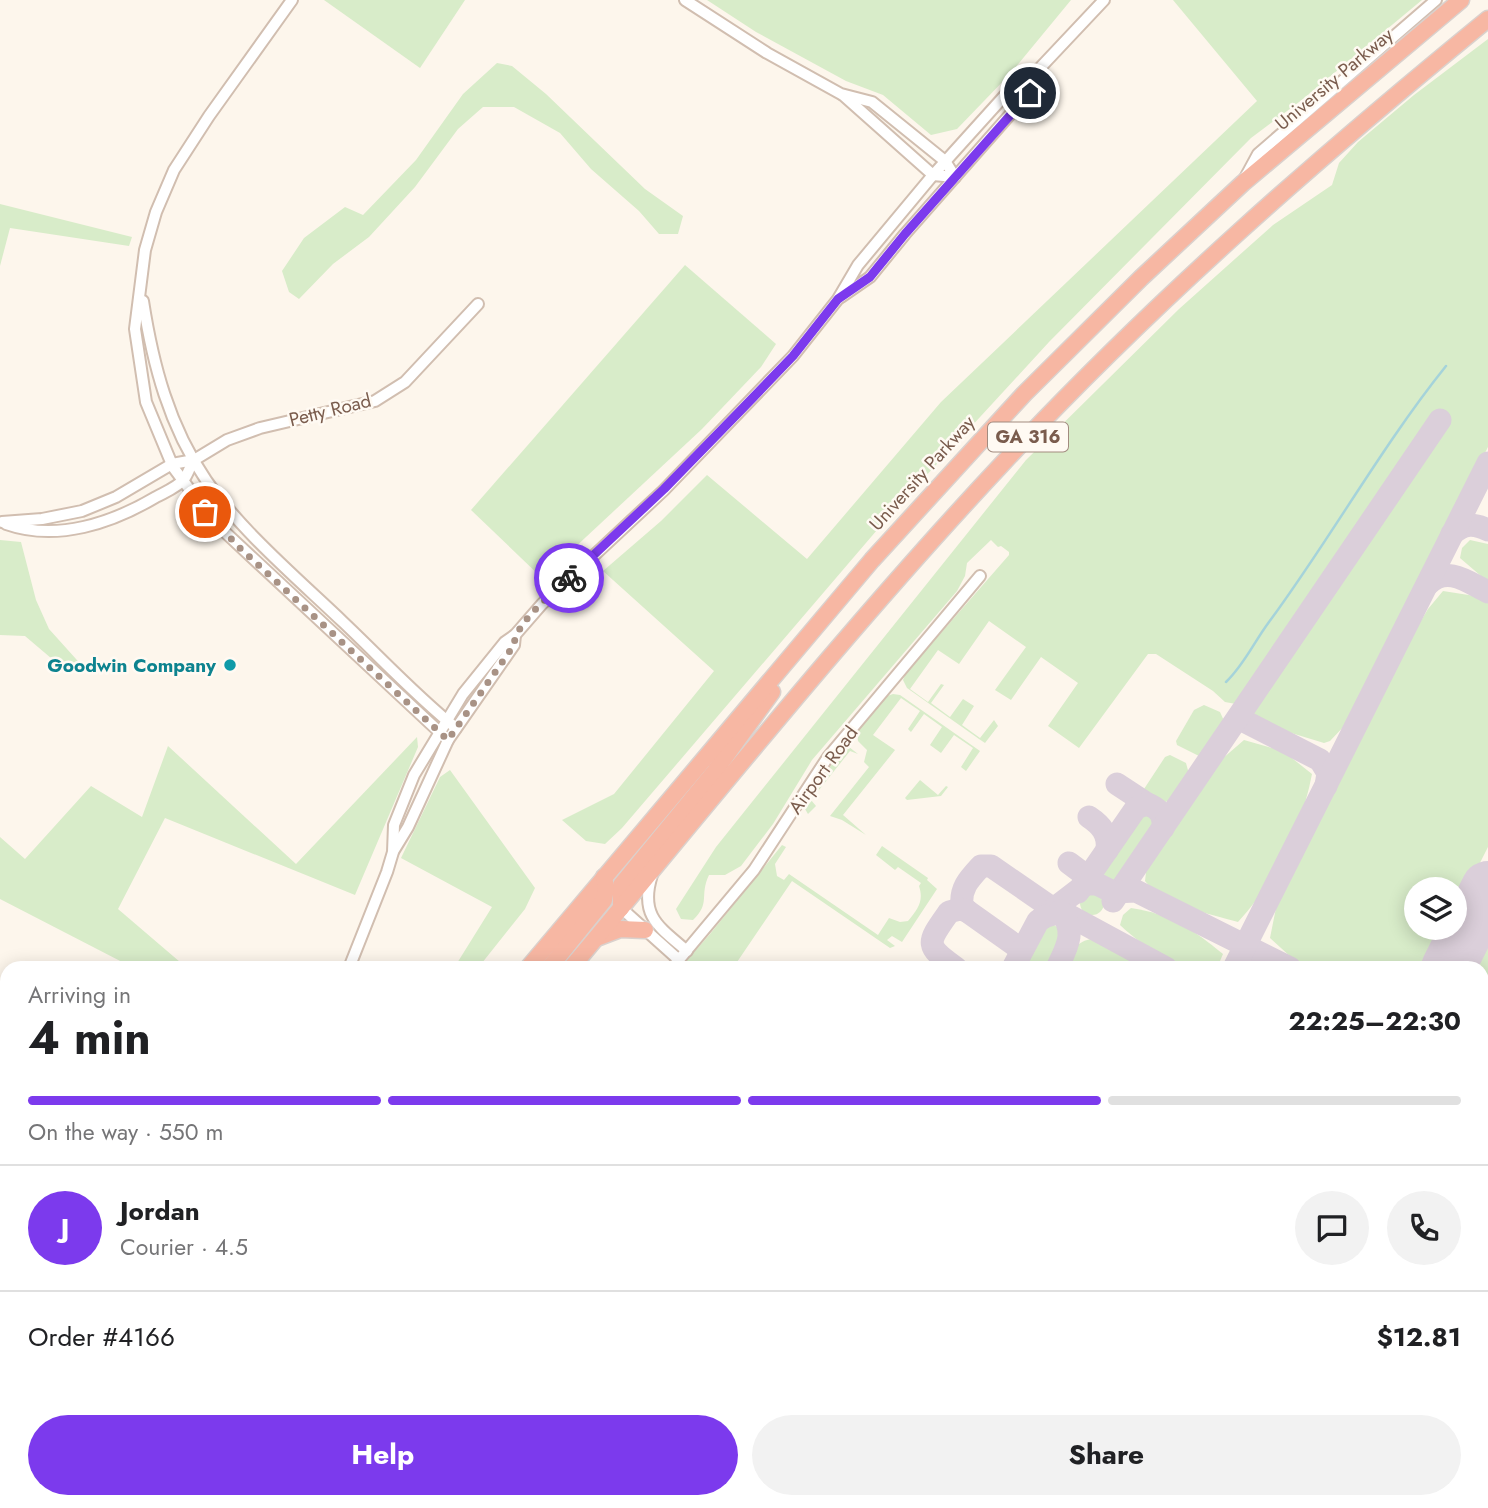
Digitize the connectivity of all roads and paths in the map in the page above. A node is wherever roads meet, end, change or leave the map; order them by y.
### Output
1 (292, 0) edge
2 (685, 0) edge
3 (1104, 0) edge
4 (1436, 0) edge
5 (1461, 0) edge
6 (1488, 19) edge
7 (1040, 69) junction
8 (841, 93) junction
9 (945, 161) junction
10 (933, 175) junction
11 (955, 177) junction
12 (1243, 183) junction
13 (142, 292) junction
14 (838, 299) junction
15 (478, 304) dead end
16 (194, 460) junction
17 (172, 464) junction
18 (183, 482) junction
19 (1, 522) edge
20 (980, 576) dead end
21 (813, 629) junction
22 (515, 635) junction
23 (463, 694) junction
24 (429, 703) junction
25 (423, 716) junction
26 (451, 725) junction
27 (444, 736) junction
28 (430, 749) junction
29 (393, 852) junction
30 (654, 869) junction
31 (604, 877) junction
32 (621, 908) junction
33 (645, 930) junction
34 (594, 940) junction
35 (660, 944) junction
36 (687, 951) junction
37 (352, 961) edge
38 (534, 961) edge
39 (555, 961) edge
40 (577, 961) edge
41 (665, 961) edge
42 (674, 961) edge
43 (679, 961) edge

1 - 13 street
2 - 8 street
3 - 7 street
4 - 12 street
5 - 12 highway, University Parkway / GA 316
6 - 30 highway, GA 316
7 - 9 street
7 - 11 street
8 - 9 street
8 - 10 street
9 - 10 street
9 - 11 street
10 - 11 street
10 - 14 street
11 - 14 street
12 - 21 highway, University Parkway / GA 316
13 - 16 street
13 - 17 street
14 - 22 street
15 - 16 street, Petty Road
16 - 17 street, Petty Road
16 - 18 street
16 - 24 street
17 - 18 street
17 - 19 street, Petty Road
18 - 19 street, Petty Road
18 - 25 street
20 - 36 street, Airport Road
21 - 31 highway, University Parkway / GA 316
21 - 32 highway
22 - 23 street
22 - 26 street
23 - 24 street
23 - 26 street
24 - 26 street
25 - 27 street
25 - 28 street
26 - 27 street
27 - 28 street
27 - 29 street
28 - 29 street
29 - 37 street
30 - 32 highway, GA 316
30 - 36 street
31 - 38 highway, University Parkway / GA 316
31 - 39 highway
32 - 33 street
32 - 34 highway, GA 316
33 - 34 highway
33 - 35 street
34 - 40 highway, GA 316
35 - 41 street
35 - 42 street
36 - 43 street, Airport Road

